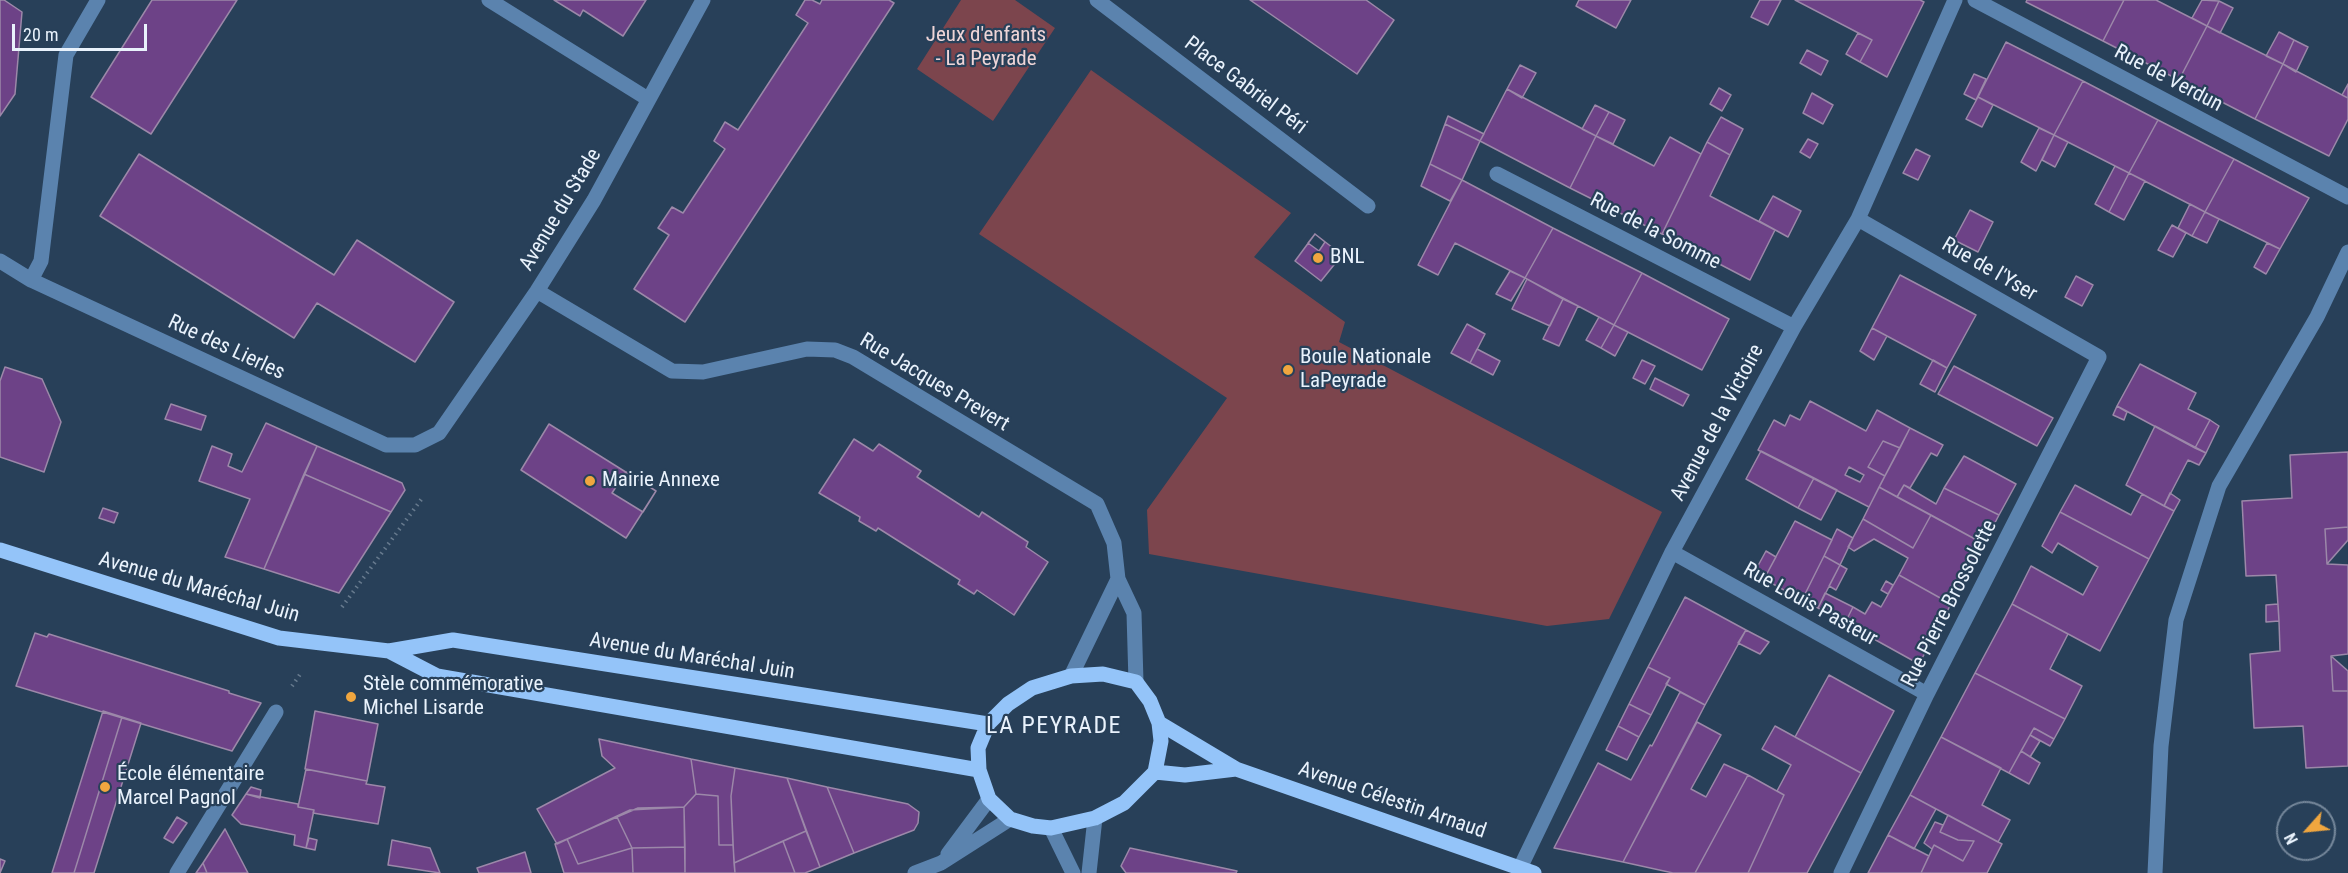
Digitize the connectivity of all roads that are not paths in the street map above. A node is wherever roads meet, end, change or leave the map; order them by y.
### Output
1 (98, 0) edge
2 (489, 0) edge
3 (703, 0) edge
4 (1097, 0) edge
5 (1955, 0) edge
6 (1975, 0) edge
7 (648, 99) junction
8 (1497, 174) dead end
9 (2344, 196) edge
10 (1368, 206) dead end
11 (1858, 219) junction
12 (2348, 252) edge
13 (0, 261) edge
14 (31, 280) junction
15 (537, 291) junction
16 (1794, 327) junction
17 (2099, 357) joint
18 (439, 433) joint
19 (0, 550) edge
20 (1672, 552) junction
21 (1118, 579) junction
22 (389, 651) junction
23 (1071, 676) junction
24 (1136, 682) junction
25 (1928, 694) junction
26 (276, 712) road end
27 (1159, 723) junction
28 (988, 724) junction
29 (1236, 769) junction
30 (979, 770) junction
31 (1155, 772) junction
32 (989, 799) junction
33 (1095, 818) junction
34 (1010, 819) junction
35 (1051, 828) junction
36 (940, 863) junction
37 (1527, 871) edge
38 (177, 873) edge
39 (915, 873) edge
40 (1073, 873) edge
41 (1089, 873) edge
42 (1841, 873) edge
43 (2155, 873) edge

1 - 14 street
2 - 7 street
3 - 7 street, Avenue du Stade
4 - 10 street, Place Gabriel Péri
5 - 11 street, Avenue de la Victoire
6 - 9 street, Rue de Verdun
7 - 15 street, Avenue du Stade
8 - 16 street, Rue de la Somme
11 - 16 street, Avenue de la Victoire
11 - 17 street, Rue de l'Yser
12 - 43 street
13 - 14 street, Rue des Lierles
14 - 18 street, Rue des Lierles
15 - 18 street, Avenue du Stade
15 - 21 street, Rue Jacques Prevert
16 - 20 street, Avenue de la Victoire
17 - 25 street, Rue Pierre Brossolette
19 - 22 main road, Avenue du Maréchal Juin
20 - 25 street, Rue Louis Pasteur
20 - 37 street, Avenue de la Victoire
21 - 23 street
21 - 24 street, Rue Jacques Prevert
22 - 28 main road, Avenue du Maréchal Juin
22 - 30 main road, Avenue du Maréchal Juin
23 - 24 main road
23 - 28 main road
24 - 27 main road
25 - 42 street, Rue Pierre Brossolette
26 - 38 street
27 - 29 main road, Avenue Célestin Arnaud
27 - 31 main road
28 - 30 main road
29 - 31 main road, Avenue Célestin Arnaud
29 - 37 main road, Avenue Célestin Arnaud
30 - 32 main road
31 - 33 main road
32 - 34 main road
32 - 36 street
33 - 35 main road
33 - 41 street
34 - 35 main road
34 - 36 street
35 - 40 street
36 - 39 street

